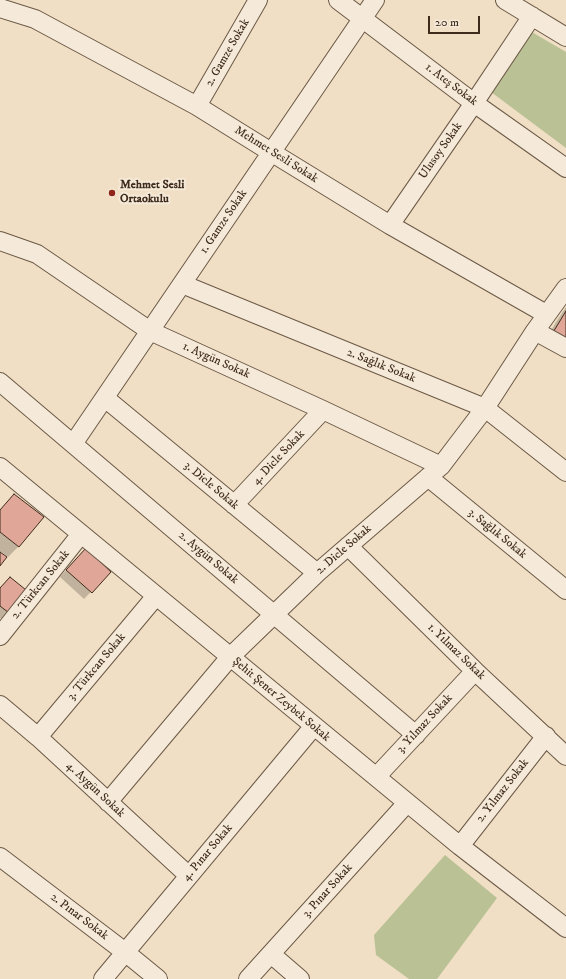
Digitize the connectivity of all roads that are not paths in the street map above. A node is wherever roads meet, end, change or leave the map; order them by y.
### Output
1 (258, 0) edge
2 (338, 0) edge
3 (375, 0) edge
4 (505, 0) edge
5 (0, 8) edge
6 (532, 16) junction
7 (363, 18) junction
8 (566, 37) edge
9 (474, 103) junction
10 (197, 106) junction
11 (271, 152) junction
12 (566, 168) edge
13 (390, 225) junction
14 (0, 240) edge
15 (182, 284) junction
16 (566, 288) edge
17 (546, 314) junction
18 (150, 331) junction
19 (535, 331) junction
20 (566, 348) edge
21 (0, 382) edge
22 (105, 398) junction
23 (485, 408) junction
24 (323, 410) junction
25 (73, 444) junction
26 (435, 472) junction
27 (566, 472) edge
28 (3, 476) edge
29 (234, 505) junction
30 (82, 534) junction
31 (348, 546) junction
32 (317, 574) junction
33 (566, 590) edge
34 (156, 596) junction
35 (275, 615) junction
36 (0, 636) edge
37 (230, 657) junction
38 (475, 671) junction
39 (0, 705) edge
40 (314, 726) junction
41 (416, 735) junction
42 (546, 736) junction
43 (38, 737) junction
44 (566, 756) edge
45 (376, 777) junction
46 (108, 802) junction
47 (407, 803) junction
48 (460, 846) junction
49 (0, 857) edge
50 (189, 876) junction
51 (564, 921) edge
52 (125, 952) junction
53 (271, 954) junction
54 (103, 979) edge
55 (158, 979) edge
56 (248, 979) edge
57 (300, 979) edge

1 - 10 street, 2. Gamze Sokak
2 - 7 street, 1. Ateş Sokak
3 - 7 street, 1. Gamze Sokak
4 - 6 street
5 - 10 street, Mehmet Sesli Sokak
6 - 8 street
6 - 9 street, Ulusoy Sokak
7 - 9 street, 1. Ateş Sokak
7 - 11 street, 1. Gamze Sokak
9 - 12 street, 1. Ateş Sokak
9 - 13 street, Ulusoy Sokak
10 - 11 street, Mehmet Sesli Sokak
11 - 13 street, Mehmet Sesli Sokak
11 - 15 street, 1. Gamze Sokak
13 - 17 street, Mehmet Sesli Sokak
14 - 18 street, 1. Aygün Sokak
15 - 18 street, 1. Gamze Sokak
15 - 23 street, 2. Sağlık Sokak
16 - 17 street, 2. Dicle Sokak
17 - 19 street, 2. Dicle Sokak
18 - 22 street, 1. Gamze Sokak
18 - 24 street, 1. Aygün Sokak
19 - 20 street
19 - 23 street, 2. Dicle Sokak
21 - 25 street, 2. Aygün Sokak
22 - 25 street, 1. Gamze Sokak
22 - 29 street, 3. Dicle Sokak
23 - 26 street, 2. Dicle Sokak
23 - 27 street, 2. Sağlık Sokak
24 - 26 street, 1. Aygün Sokak
24 - 29 street, 4. Dicle Sokak
25 - 35 street, 2. Aygün Sokak
26 - 31 street, 2. Dicle Sokak
26 - 33 street, 3. Sağlık Sokak
28 - 30 street, Şehit Şener Zeybek Sokak
29 - 32 street, 3. Dicle Sokak
30 - 34 street, Şehit Şener Zeybek Sokak
30 - 36 street, 2. Türkcan Sokak
31 - 32 street, 2. Dicle Sokak
31 - 38 street, 1. Yılmaz Sokak
32 - 35 street, 2. Dicle Sokak
34 - 37 street, Şehit Şener Zeybek Sokak
34 - 43 street, 3. Türkcan Sokak
35 - 37 street, 2. Dicle Sokak
35 - 41 street, 2. Aygün Sokak
37 - 40 street, Şehit Şener Zeybek Sokak
37 - 46 street, 2. Dicle Sokak
38 - 41 street, 3. Yılmaz Sokak
38 - 42 street, 1. Yılmaz Sokak
39 - 43 street, 4. Aygün Sokak
40 - 45 street, Şehit Şener Zeybek Sokak
40 - 50 street, 4. Pınar Sokak
41 - 45 street, 3. Yılmaz Sokak
42 - 44 street, 1. Yılmaz Sokak
42 - 48 street, 2. Yılmaz Sokak
43 - 46 street, 4. Aygün Sokak
45 - 47 street, Şehit Şener Zeybek Sokak
46 - 50 street, 4. Aygün Sokak
47 - 48 street, Şehit Şener Zeybek Sokak
47 - 53 street, 3. Pınar Sokak
48 - 51 street, Şehit Şener Zeybek Sokak
49 - 52 street, 2. Pınar Sokak
50 - 52 street, 4. Pınar Sokak
52 - 54 street, 4. Pınar Sokak
52 - 55 street, 2. Pınar Sokak
53 - 56 street, 3. Pınar Sokak
53 - 57 street

